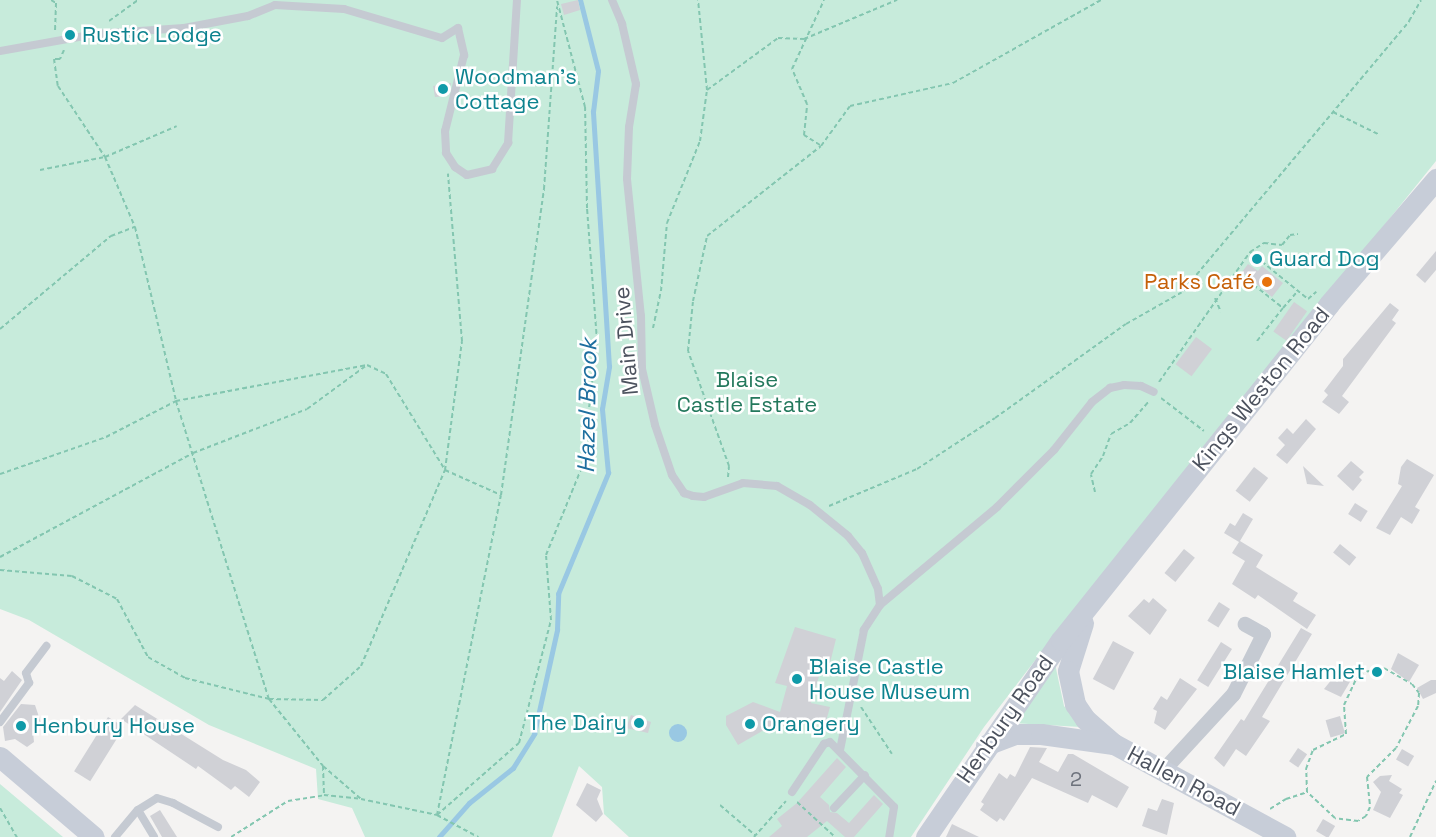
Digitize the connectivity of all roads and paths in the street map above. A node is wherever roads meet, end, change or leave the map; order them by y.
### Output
1 (51, 0) edge
2 (138, 0) edge
3 (517, 0) edge
4 (612, 0) edge
5 (698, 0) edge
6 (824, 0) edge
7 (897, 0) edge
8 (1101, 0) edge
9 (1421, 0) edge
10 (557, 2) edge
11 (54, 24) dead end
12 (95, 34) junction
13 (804, 39) junction
14 (65, 42) junction
15 (0, 51) edge
16 (707, 90) junction
17 (1334, 112) junction
18 (177, 126) dead end
19 (1380, 135) dead end
20 (821, 146) junction
21 (446, 153) junction
22 (105, 157) junction
23 (40, 170) dead end
24 (1436, 179) edge
25 (135, 227) junction
26 (1298, 234) dead end
27 (1250, 252) junction
28 (1236, 271) junction
29 (1298, 291) junction
30 (1215, 298) junction
31 (1329, 304) junction
32 (1283, 308) junction
33 (1221, 312) dead end
34 (0, 329) edge
35 (642, 341) junction
36 (1257, 341) dead end
37 (367, 365) junction
38 (1154, 392) junction
39 (176, 401) junction
40 (1176, 403) dead end
41 (1174, 408) junction
42 (1218, 442) junction
43 (193, 453) junction
44 (445, 470) junction
45 (0, 474) edge
46 (728, 489) junction
47 (1095, 492) dead end
48 (501, 495) junction
49 (818, 511) junction
50 (0, 557) edge
51 (0, 570) edge
52 (880, 604) junction
53 (1091, 604) junction
54 (1245, 624) dead end
55 (46, 646) dead end
56 (269, 699) junction
57 (860, 706) dead end
58 (0, 722) edge
59 (1114, 744) junction
60 (985, 746) junction
61 (840, 750) junction
62 (892, 754) dead end
63 (0, 758) edge
64 (323, 766) junction
65 (1163, 770) junction
66 (866, 775) junction
67 (1436, 781) edge
68 (792, 792) dead end
69 (1307, 792) junction
70 (324, 795) junction
71 (362, 799) junction
72 (720, 805) dead end
73 (0, 808) edge
74 (834, 808) dead end
75 (138, 810) junction
76 (1270, 810) dead end
77 (437, 815) junction
78 (218, 827) dead end
79 (16, 836) edge
80 (477, 836) edge
81 (754, 836) edge
82 (22, 837) edge
83 (94, 837) edge
84 (115, 837) edge
85 (154, 837) edge
86 (231, 837) edge
87 (835, 837) edge
88 (889, 837) edge
89 (926, 837) edge
90 (1285, 837) edge
91 (1410, 837) edge

1 - 11 path
2 - 12 path
3 - 21 lane
4 - 35 lane, Main Drive
5 - 16 path
6 - 13 path
7 - 13 path
8 - 20 path
9 - 17 path
10 - 48 path
10 - 77 path
12 - 14 lane
12 - 21 lane
13 - 16 path
13 - 20 path
14 - 15 lane
14 - 22 path
16 - 35 path
17 - 19 path
17 - 49 path
18 - 22 path
20 - 46 path
21 - 44 path
22 - 23 path
22 - 25 path
24 - 31 main road, Kings Weston Road
25 - 34 path
25 - 39 path
26 - 27 path
27 - 28 path
27 - 29 path
28 - 30 path
28 - 32 path
29 - 31 path
29 - 32 path
30 - 33 path
30 - 38 path
31 - 42 main road, Kings Weston Road
32 - 36 path
35 - 46 lane, Main Drive
37 - 39 path
37 - 43 path
37 - 44 path
38 - 41 path
38 - 47 path
38 - 52 lane
39 - 43 path
39 - 45 path
40 - 41 path
41 - 42 path
42 - 53 main road, Kings Weston Road
43 - 50 path
43 - 56 path
44 - 48 path
44 - 56 path
46 - 49 lane, Main Drive
48 - 77 path
49 - 52 lane, Main Drive
51 - 56 path
52 - 61 lane
53 - 59 main road, Hallen Road
53 - 60 main road, Henbury Road
54 - 65 street
55 - 58 lane
56 - 64 path
57 - 62 path
59 - 60 main road, Hallen Road
59 - 65 main road, Hallen Road
60 - 89 main road, Henbury Road
61 - 66 lane
61 - 68 lane
63 - 83 main road
64 - 70 path
64 - 71 path
65 - 90 main road, Hallen Road
66 - 74 lane
66 - 88 lane
67 - 91 path
69 - 69 path
69 - 76 path
70 - 71 path
70 - 86 path
71 - 77 path
72 - 81 path
73 - 79 path
75 - 78 lane
75 - 84 lane
75 - 85 lane
77 - 80 path
79 - 82 path
81 - 87 path

